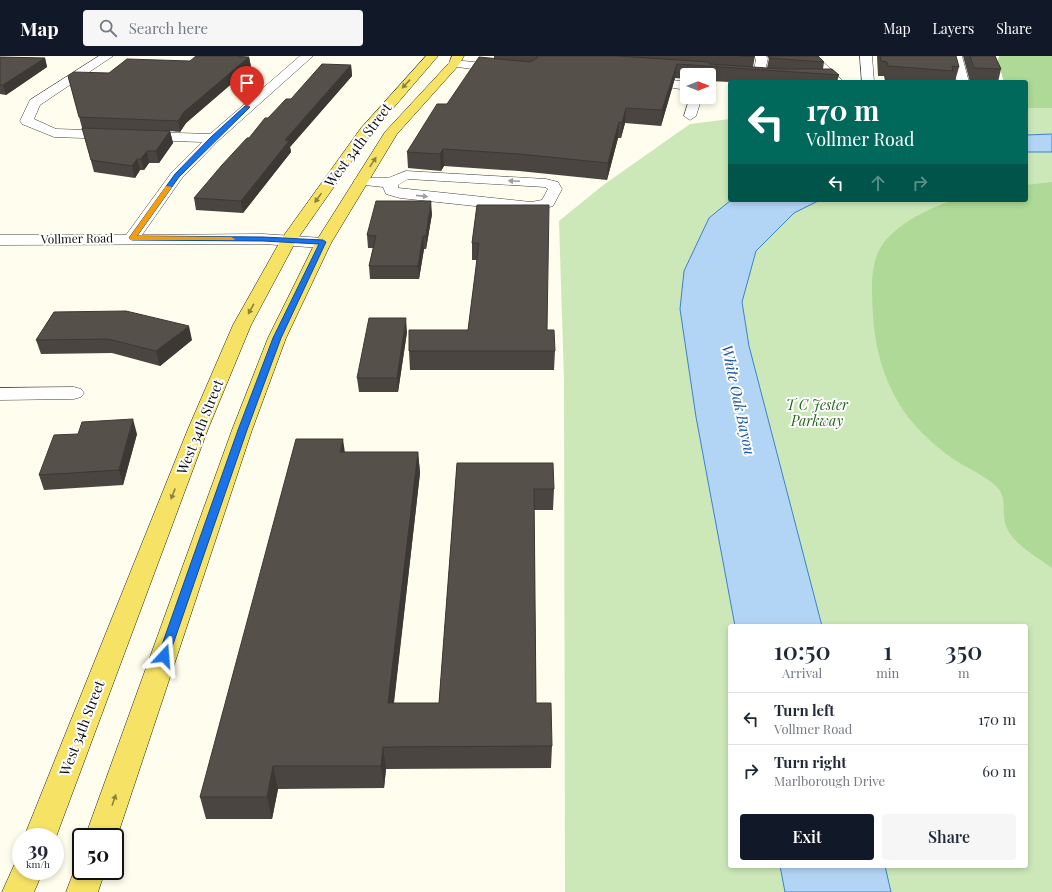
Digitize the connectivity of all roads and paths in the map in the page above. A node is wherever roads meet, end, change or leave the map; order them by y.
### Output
1 (103, 56) edge
2 (307, 56) edge
3 (432, 56) edge
4 (760, 56) edge
5 (810, 56) edge
6 (866, 56) edge
7 (956, 56) edge
8 (456, 60) edge
9 (639, 68) edge
10 (513, 69) edge
11 (670, 71) edge
12 (745, 76) edge
13 (759, 77) junction
14 (774, 78) edge
15 (629, 79) edge
16 (836, 80) edge
17 (868, 80) edge
18 (962, 80) edge
19 (680, 84) edge
20 (694, 104) edge
21 (690, 116) dead end
22 (366, 131) junction
23 (392, 132) junction
24 (213, 138) junction
25 (361, 181) junction
26 (390, 183) junction
27 (132, 238) junction
28 (0, 240) edge
29 (288, 241) junction
30 (323, 242) junction
31 (0, 394) edge
32 (74, 394) dead end
33 (43, 828) edge
34 (104, 828) edge
35 (23, 880) edge
36 (86, 880) edge
37 (18, 892) edge
38 (82, 892) edge

1 - 24 street
2 - 24 street
3 -> 22 main road, West 34th Street
4 - 13 street
5 - 16 street
6 - 17 street
7 - 18 street
8 - 10 street
8 - 23 main road, West 34th Street
9 - 11 street
12 - 13 street
13 - 14 street
15 - 19 street
20 - 21 street
22 - 23 main road
22 -> 29 main road, West 34th Street
25 -> 23 main road, West 34th Street
24 - 27 street
25 - 26 street
25 - 30 main road, West 34th Street
26 -> 26 street
27 - 28 street, Vollmer Road
27 - 29 street, Vollmer Road
29 - 30 street, Vollmer Road
29 -> 33 main road, West 34th Street
34 -> 30 main road, West 34th Street
31 - 32 street
35 - 37 main road
36 - 38 main road

